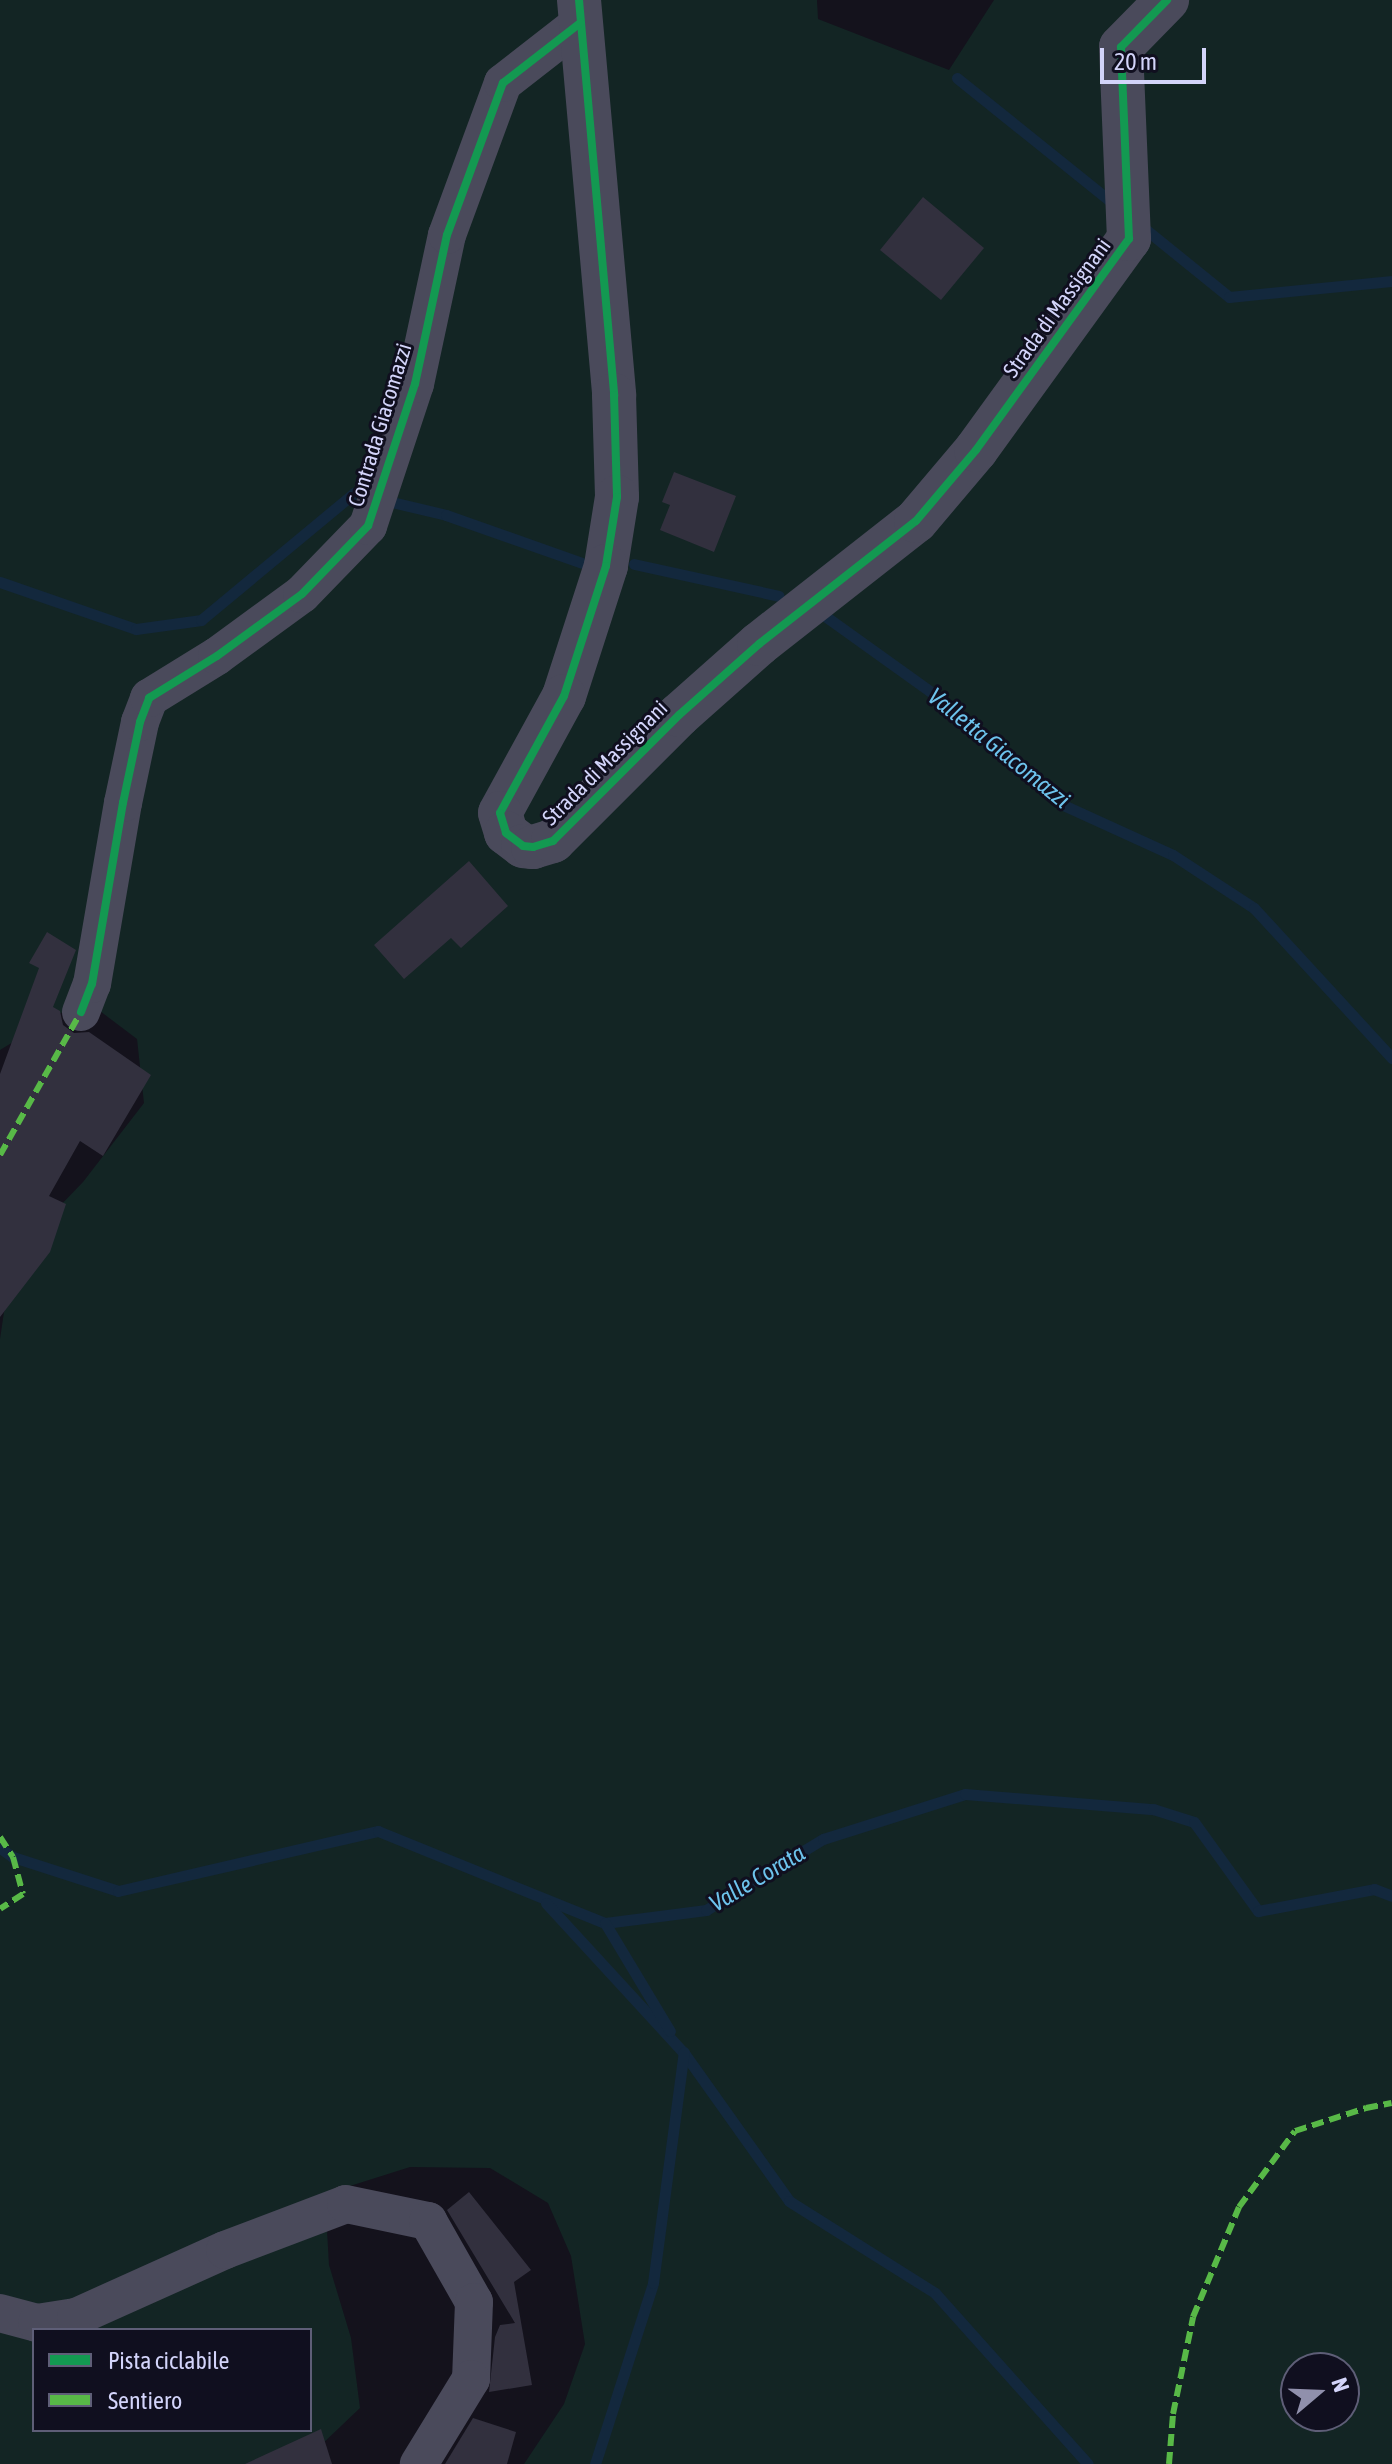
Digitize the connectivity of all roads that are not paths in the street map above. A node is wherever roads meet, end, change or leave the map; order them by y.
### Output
1 (1167, 0) edge
2 (579, 11) edge
3 (81, 1012) dead end
4 (0, 2313) edge
5 (419, 2464) edge

1 - 2 street, Strada di Massignani
2 - 3 street, Contrada Giacomazzi
4 - 5 street

